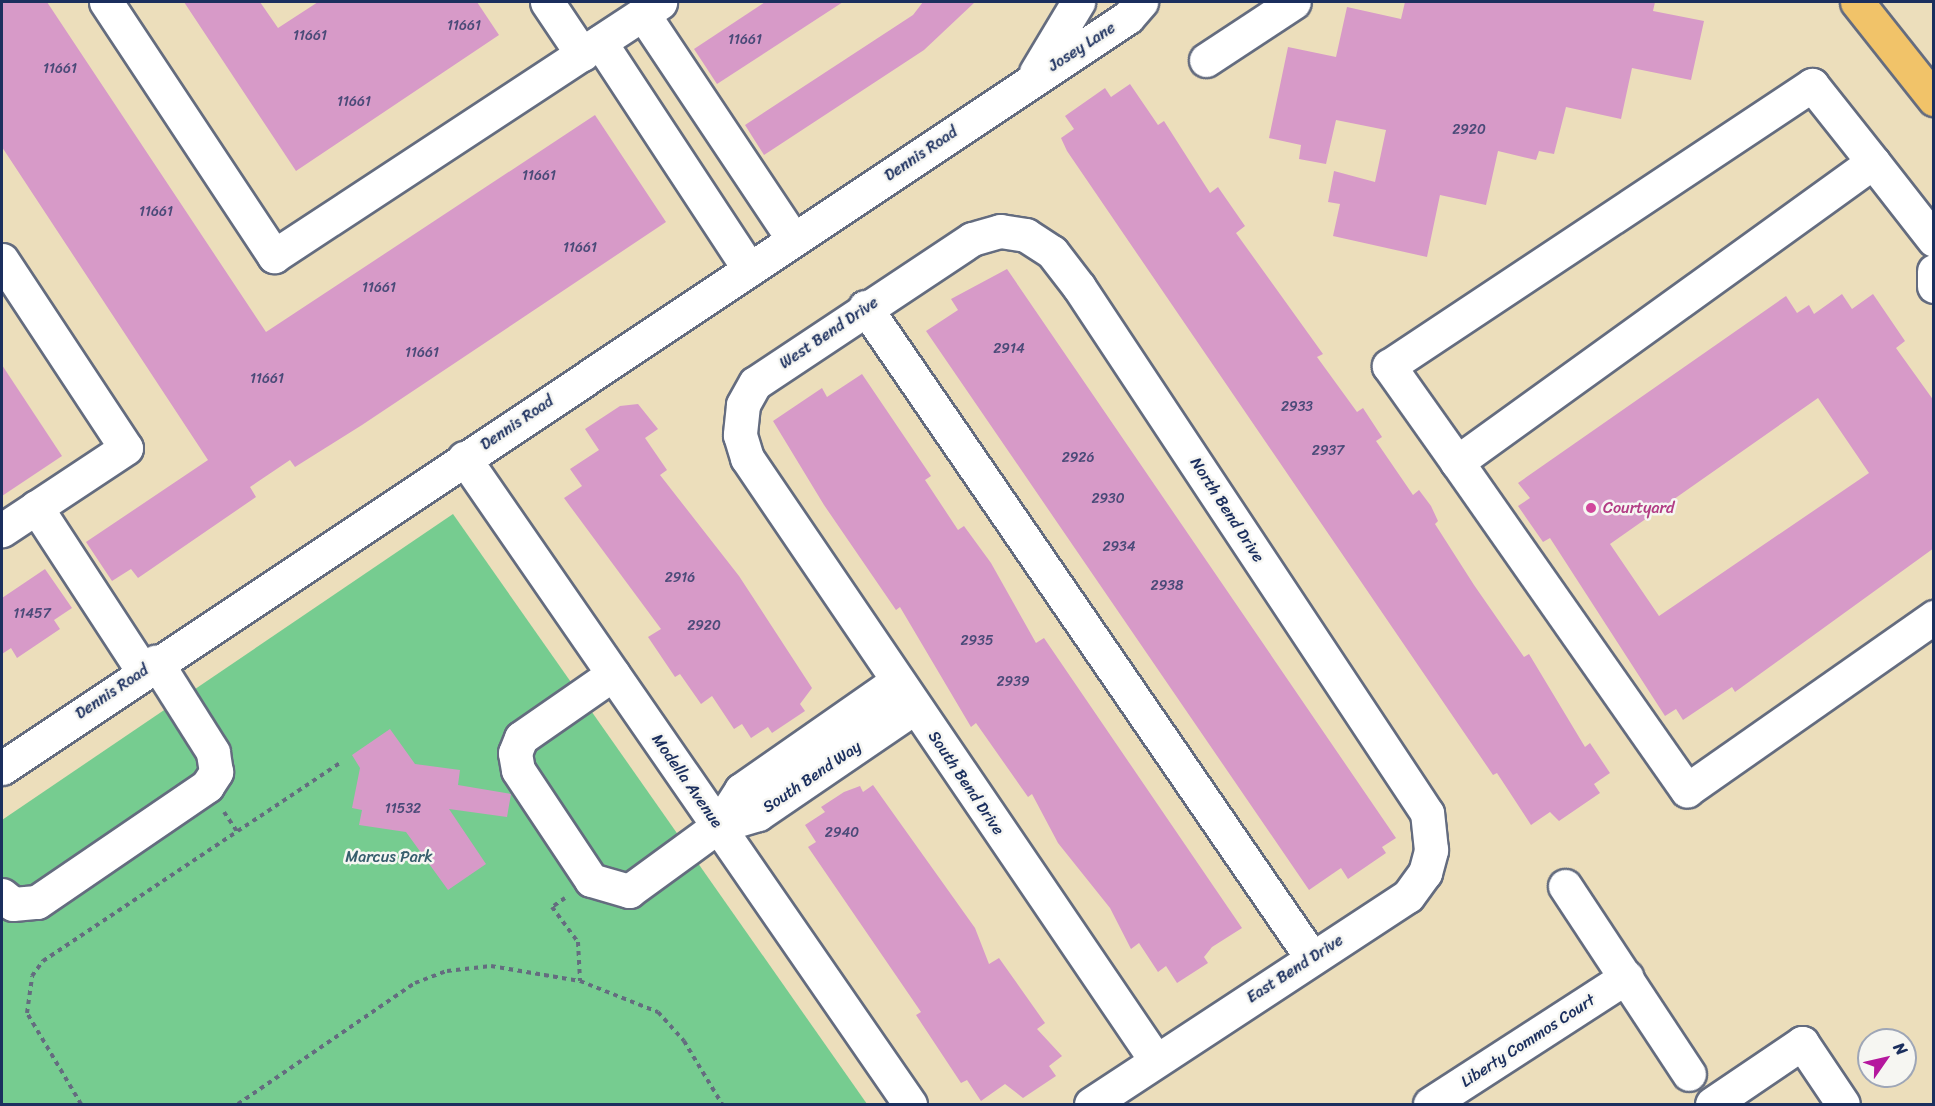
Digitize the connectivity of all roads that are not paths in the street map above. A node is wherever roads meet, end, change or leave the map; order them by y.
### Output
1 (106, 2) edge
2 (547, 2) edge
3 (1078, 2) edge
4 (1142, 2) edge
5 (1294, 2) edge
6 (1857, 2) edge
7 (651, 8) edge
8 (591, 48) junction
9 (1206, 60) dead end
10 (1032, 79) junction
11 (1934, 99) edge
12 (1873, 162) junction
13 (1026, 235) joint
14 (794, 239) junction
15 (1934, 240) edge
16 (2, 260) edge
17 (749, 269) junction
18 (1934, 271) edge
19 (1934, 286) edge
20 (865, 308) junction
21 (464, 458) junction
22 (1457, 462) junction
23 (779, 505) joint
24 (36, 507) junction
25 (2, 530) edge
26 (1934, 617) edge
27 (149, 667) junction
28 (613, 674) junction
29 (906, 694) junction
30 (2, 768) edge
31 (1416, 796) joint
32 (718, 826) junction
33 (1565, 886) dead end
34 (2, 895) edge
35 (1312, 958) junction
36 (1626, 977) junction
37 (1155, 1059) junction
38 (1689, 1074) dead end
39 (910, 1104) edge
40 (1091, 1104) edge
41 (1430, 1104) edge
42 (1712, 1104) edge
43 (1844, 1104) edge

1 - 8 street
2 - 8 street
3 - 10 street, Josey Lane
4 - 10 street, Josey Lane
5 - 9 street
6 - 11 main road
7 - 8 street
7 - 14 street
8 - 17 street
10 - 14 street, Dennis Road
12 - 15 street
12 - 22 street
12 - 22 street
13 - 20 street, West Bend Drive
13 - 31 street, North Bend Drive
14 - 17 street, Dennis Road
16 - 24 street
17 - 21 street, Dennis Road
18 - 19 street
20 - 23 street, West Bend Drive
20 - 35 street
21 - 27 street, Dennis Road
21 - 28 street, Modella Avenue
22 - 26 street
23 - 29 street, South Bend Drive
24 - 25 street
24 - 27 street
27 - 30 street, Dennis Road
27 - 34 street
28 - 32 street, Modella Avenue
28 - 32 street
29 - 32 street, South Bend Way
29 - 37 street, South Bend Drive
31 - 35 street, East Bend Drive
32 - 39 street, Modella Avenue
33 - 36 street
35 - 37 street, East Bend Drive
36 - 38 street
36 - 41 street, Liberty Commos Court
37 - 40 street, East Bend Drive
42 - 43 street

